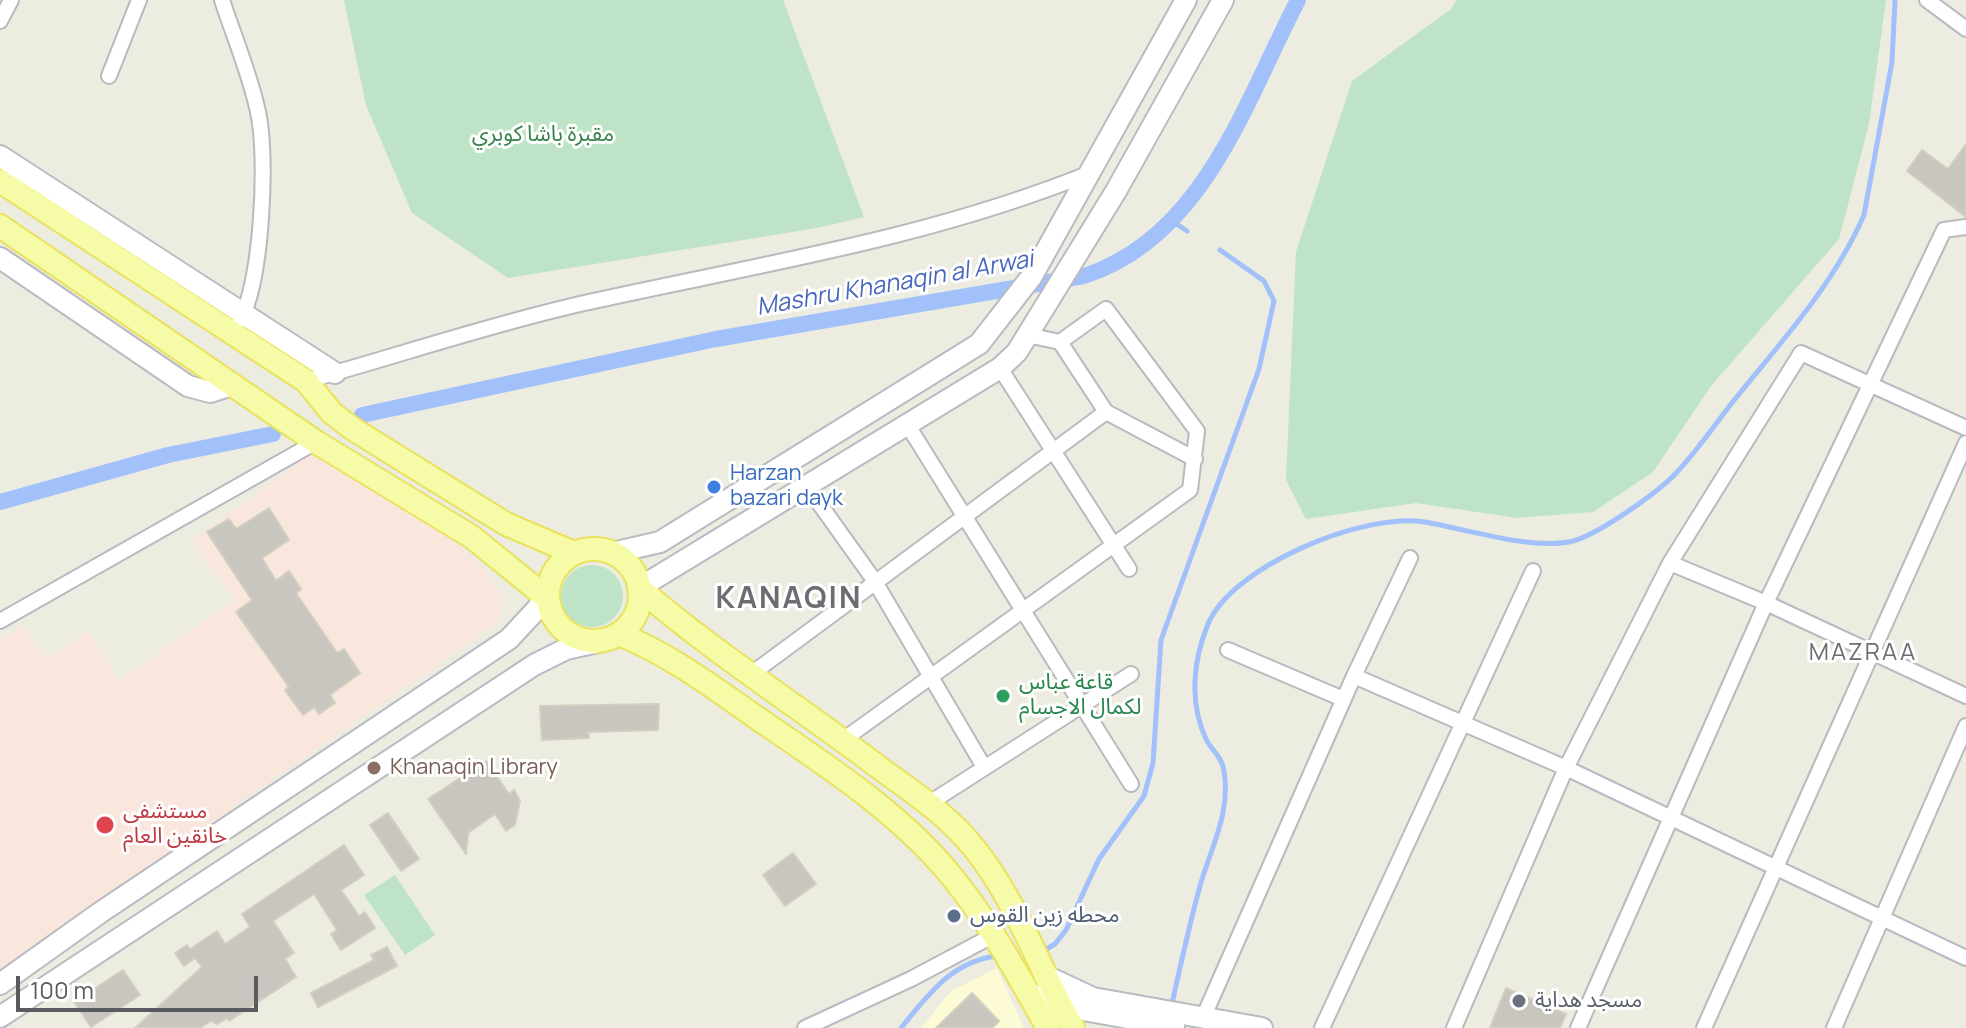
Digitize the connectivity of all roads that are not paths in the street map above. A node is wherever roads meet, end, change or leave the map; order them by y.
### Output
1 (11, 0) edge
2 (139, 0) edge
3 (222, 0) edge
4 (1186, 0) edge
5 (1223, 0) edge
6 (1927, 0) edge
7 (0, 21) edge
8 (1966, 29) edge
9 (109, 76) dead end
10 (0, 156) edge
11 (1090, 173) junction
12 (0, 181) edge
13 (0, 226) edge
14 (1966, 227) edge
15 (0, 258) edge
16 (244, 313) junction
17 (231, 334) junction
18 (1027, 335) junction
19 (1060, 342) junction
20 (979, 344) junction
21 (1000, 368) junction
22 (335, 373) junction
23 (306, 381) junction
24 (1870, 384) junction
25 (232, 385) junction
26 (1106, 412) junction
27 (907, 424) junction
28 (1966, 428) edge
29 (316, 442) junction
30 (1966, 443) edge
31 (1052, 451) junction
32 (1195, 459) junction
33 (806, 485) junction
34 (964, 514) junction
35 (1115, 545) junction
36 (574, 553) junction
37 (612, 553) junction
38 (1410, 558) dead end
39 (1670, 563) junction
40 (1129, 569) dead end
41 (1533, 571) dead end
42 (874, 580) junction
43 (639, 588) junction
44 (547, 598) junction
45 (1766, 603) junction
46 (1023, 609) junction
47 (0, 621) edge
48 (619, 634) junction
49 (598, 642) junction
50 (1228, 650) dead end
51 (1871, 652) junction
52 (932, 673) junction
53 (1131, 674) dead end
54 (750, 675) junction
55 (1354, 676) junction
56 (1966, 696) edge
57 (1343, 699) junction
58 (1082, 704) junction
59 (1460, 723) junction
60 (1966, 726) edge
61 (836, 734) junction
62 (811, 756) junction
63 (984, 767) junction
64 (1566, 768) junction
65 (1131, 784) dead end
66 (928, 804) junction
67 (1670, 821) junction
68 (954, 827) junction
69 (931, 854) junction
70 (1776, 868) junction
71 (1882, 917) junction
72 (998, 941) junction
73 (1966, 958) edge
74 (1042, 970) junction
75 (0, 984) edge
76 (1030, 994) junction
77 (1059, 1003) junction
78 (1139, 1013) junction
79 (0, 1017) edge
80 (1194, 1021) edge
81 (805, 1028) edge
82 (1048, 1028) edge
83 (1073, 1028) edge
84 (1262, 1028) edge
85 (1322, 1028) edge
86 (1454, 1028) edge
87 (1578, 1028) edge
88 (1704, 1028) edge
89 (1834, 1028) edge

1 - 7 street
2 - 9 street
3 - 16 street
4 - 11 main road
5 - 18 main road
6 - 8 street
10 - 16 main road
11 - 20 main road
11 - 22 street
12 - 17 main road
13 - 25 main road
14 - 24 street
15 - 25 main road
16 - 17 street
16 - 22 main road
17 - 23 main road
18 - 19 street
18 - 21 main road
19 - 26 street
19 - 32 street
20 - 21 main road
20 - 37 main road
21 - 27 main road
21 - 31 street
22 - 23 street
23 - 36 main road
24 - 28 street
24 - 39 street
24 - 45 street
25 - 29 main road
26 - 31 street
26 - 32 street
27 - 33 main road
27 - 34 street
29 - 44 main road
29 - 47 street
30 - 51 street
31 - 34 street
31 - 35 street
32 - 35 street
33 - 42 street
33 - 43 main road
34 - 42 street
34 - 46 street
35 - 40 street
35 - 46 street
36 - 37 main road
36 - 44 main road
37 - 43 main road
38 - 55 street
39 - 45 street
39 - 64 street
41 - 59 street
42 - 52 street
42 - 54 street
43 - 48 main road
43 - 54 main road
44 - 49 main road
44 - 75 main road
45 - 51 street
45 - 67 street
46 - 52 street
46 - 58 street
48 - 49 main road
48 - 62 main road
49 - 79 main road
50 - 57 street
51 - 56 street
51 - 70 street
52 - 61 street
52 - 63 street
53 - 58 street
54 - 61 main road
55 - 57 street
55 - 59 street
57 - 80 street
58 - 63 street
58 - 65 street
59 - 64 street
59 - 85 street
60 - 71 street
61 - 62 main road
61 - 66 main road
62 - 69 main road
63 - 66 street
64 - 67 street
64 - 86 street
66 - 68 main road
67 - 70 street
67 - 87 street
68 - 69 main road
68 - 74 main road
69 - 72 main road
70 - 71 street
70 - 88 street
71 - 73 street
71 - 89 street
72 - 76 main road
72 - 81 street
74 - 77 main road
74 - 78 main road
76 - 77 main road
76 - 82 main road
77 - 78 main road
77 - 83 main road
78 - 80 main road
80 - 84 main road

